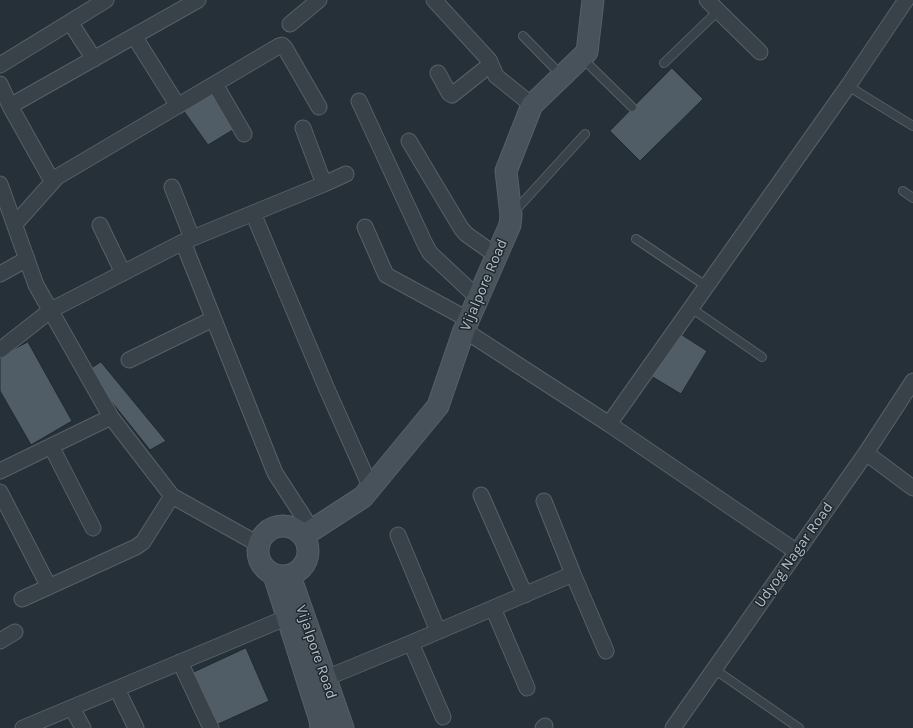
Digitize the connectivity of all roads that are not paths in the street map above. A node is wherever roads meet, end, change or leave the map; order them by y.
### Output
1 (106, 0) edge
2 (198, 0) edge
3 (319, 0) edge
4 (434, 0) edge
5 (593, 0) edge
6 (707, 0) edge
7 (906, 0) edge
8 (718, 11) junction
9 (70, 22) junction
10 (290, 24) dead end
11 (134, 36) junction
12 (523, 36) dead end
13 (760, 52) dead end
14 (581, 57) junction
15 (94, 59) junction
16 (664, 63) dead end
17 (491, 64) junction
18 (0, 66) edge
19 (438, 72) dead end
20 (562, 76) junction
21 (0, 84) edge
22 (215, 84) junction
23 (848, 86) junction
24 (359, 101) dead end
25 (532, 105) junction
26 (10, 106) junction
27 (178, 106) junction
28 (319, 107) dead end
29 (632, 107) dead end
30 (913, 126) edge
31 (303, 128) dead end
32 (244, 134) dead end
33 (585, 134) dead end
34 (409, 141) dead end
35 (346, 174) dead end
36 (52, 181) junction
37 (0, 184) edge
38 (324, 184) junction
39 (172, 187) dead end
40 (903, 191) dead end
41 (913, 198) edge
42 (253, 213) junction
43 (511, 215) junction
44 (15, 224) junction
45 (100, 225) dead end
46 (365, 227) dead end
47 (636, 239) dead end
48 (187, 240) junction
49 (497, 256) junction
50 (27, 259) junction
51 (124, 273) junction
52 (0, 274) edge
53 (706, 286) junction
54 (478, 298) junction
55 (691, 308) junction
56 (51, 310) junction
57 (214, 319) junction
58 (466, 325) junction
59 (0, 350) edge
60 (762, 357) dead end
61 (128, 360) dead end
62 (913, 381) edge
63 (111, 417) junction
64 (609, 424) junction
65 (51, 446) junction
66 (866, 453) junction
67 (0, 471) edge
68 (371, 488) junction
69 (913, 488) edge
70 (0, 492) edge
71 (172, 496) junction
72 (480, 496) dead end
73 (544, 501) dead end
74 (93, 528) dead end
75 (308, 533) junction
76 (398, 535) dead end
77 (258, 544) junction
78 (797, 552) junction
79 (573, 574) junction
80 (282, 575) junction
81 (49, 587) junction
82 (525, 595) junction
83 (22, 599) dead end
84 (493, 608) junction
85 (288, 617) junction
86 (438, 631) junction
87 (15, 632) dead end
88 (0, 641) edge
89 (411, 643) junction
90 (606, 651) dead end
91 (180, 662) junction
92 (714, 669) junction
93 (326, 678) junction
94 (527, 688) dead end
95 (117, 689) junction
96 (72, 708) junction
97 (443, 717) dead end
98 (23, 728) edge
99 (83, 728) edge
100 (136, 728) edge
101 (211, 728) edge
102 (321, 728) edge
103 (343, 728) edge
104 (673, 728) edge
105 (799, 728) edge

1 - 9 street
2 - 11 street
3 - 10 street
4 - 17 street
5 - 14 main road, Vijalpore Road
6 - 8 street
7 - 23 street
8 - 13 street
8 - 16 lane
9 - 15 street
9 - 18 street
11 - 15 street
11 - 27 street
12 - 20 lane
14 - 20 main road, Vijalpore Road
14 - 29 lane
15 - 26 street
17 - 19 street
17 - 25 street
20 - 25 main road, Vijalpore Road
21 - 26 street
22 - 27 street
22 - 28 street
22 - 32 street
23 - 30 lane
23 - 53 street
24 - 54 street
25 - 43 main road, Vijalpore Road
26 - 36 street
27 - 36 street
31 - 38 street
33 - 43 lane
34 - 49 street
35 - 38 street
36 - 44 street
37 - 44 street
38 - 42 street
39 - 48 street
40 - 41 lane
42 - 48 street
42 - 68 street
43 - 49 main road, Vijalpore Road
44 - 50 street
45 - 51 street
46 - 58 street
47 - 53 lane
48 - 51 street
48 - 57 street
49 - 54 main road, Vijalpore Road
50 - 52 street
50 - 56 street
51 - 56 street
53 - 55 street
54 - 58 main road, Vijalpore Road
55 - 60 lane
55 - 64 street
56 - 59 street
56 - 63 street
57 - 61 street
57 - 75 street
58 - 64 street
58 - 68 main road, Vijalpore Road
62 - 66 street, Udyog Nagar Road
63 - 65 street
63 - 71 street
64 - 78 street
65 - 67 street
65 - 74 street
66 - 69 street
66 - 78 street, Udyog Nagar Road
68 - 75 main road, Vijalpore Road
70 - 81 street
71 - 77 street
71 - 81 street
72 - 82 street
73 - 79 street
75 - 77 main road
75 - 80 main road
76 - 86 street
77 - 80 main road, Vijalpore Road
78 - 92 street, Udyog Nagar Road
79 - 82 street
79 - 90 street
80 - 85 main road, Vijalpore Road
80 - 93 main road, Vijalpore Road
81 - 83 street
82 - 84 street
84 - 86 street
84 - 94 street
85 - 91 street
85 - 102 main road, Vijalpore Road
86 - 89 street
87 - 88 street
89 - 93 street
89 - 97 street
91 - 95 street
91 - 101 street
92 - 104 street, Udyog Nagar Road
92 - 105 lane
93 - 103 main road, Vijalpore Road
95 - 96 street
95 - 100 street
96 - 98 street
96 - 99 street

